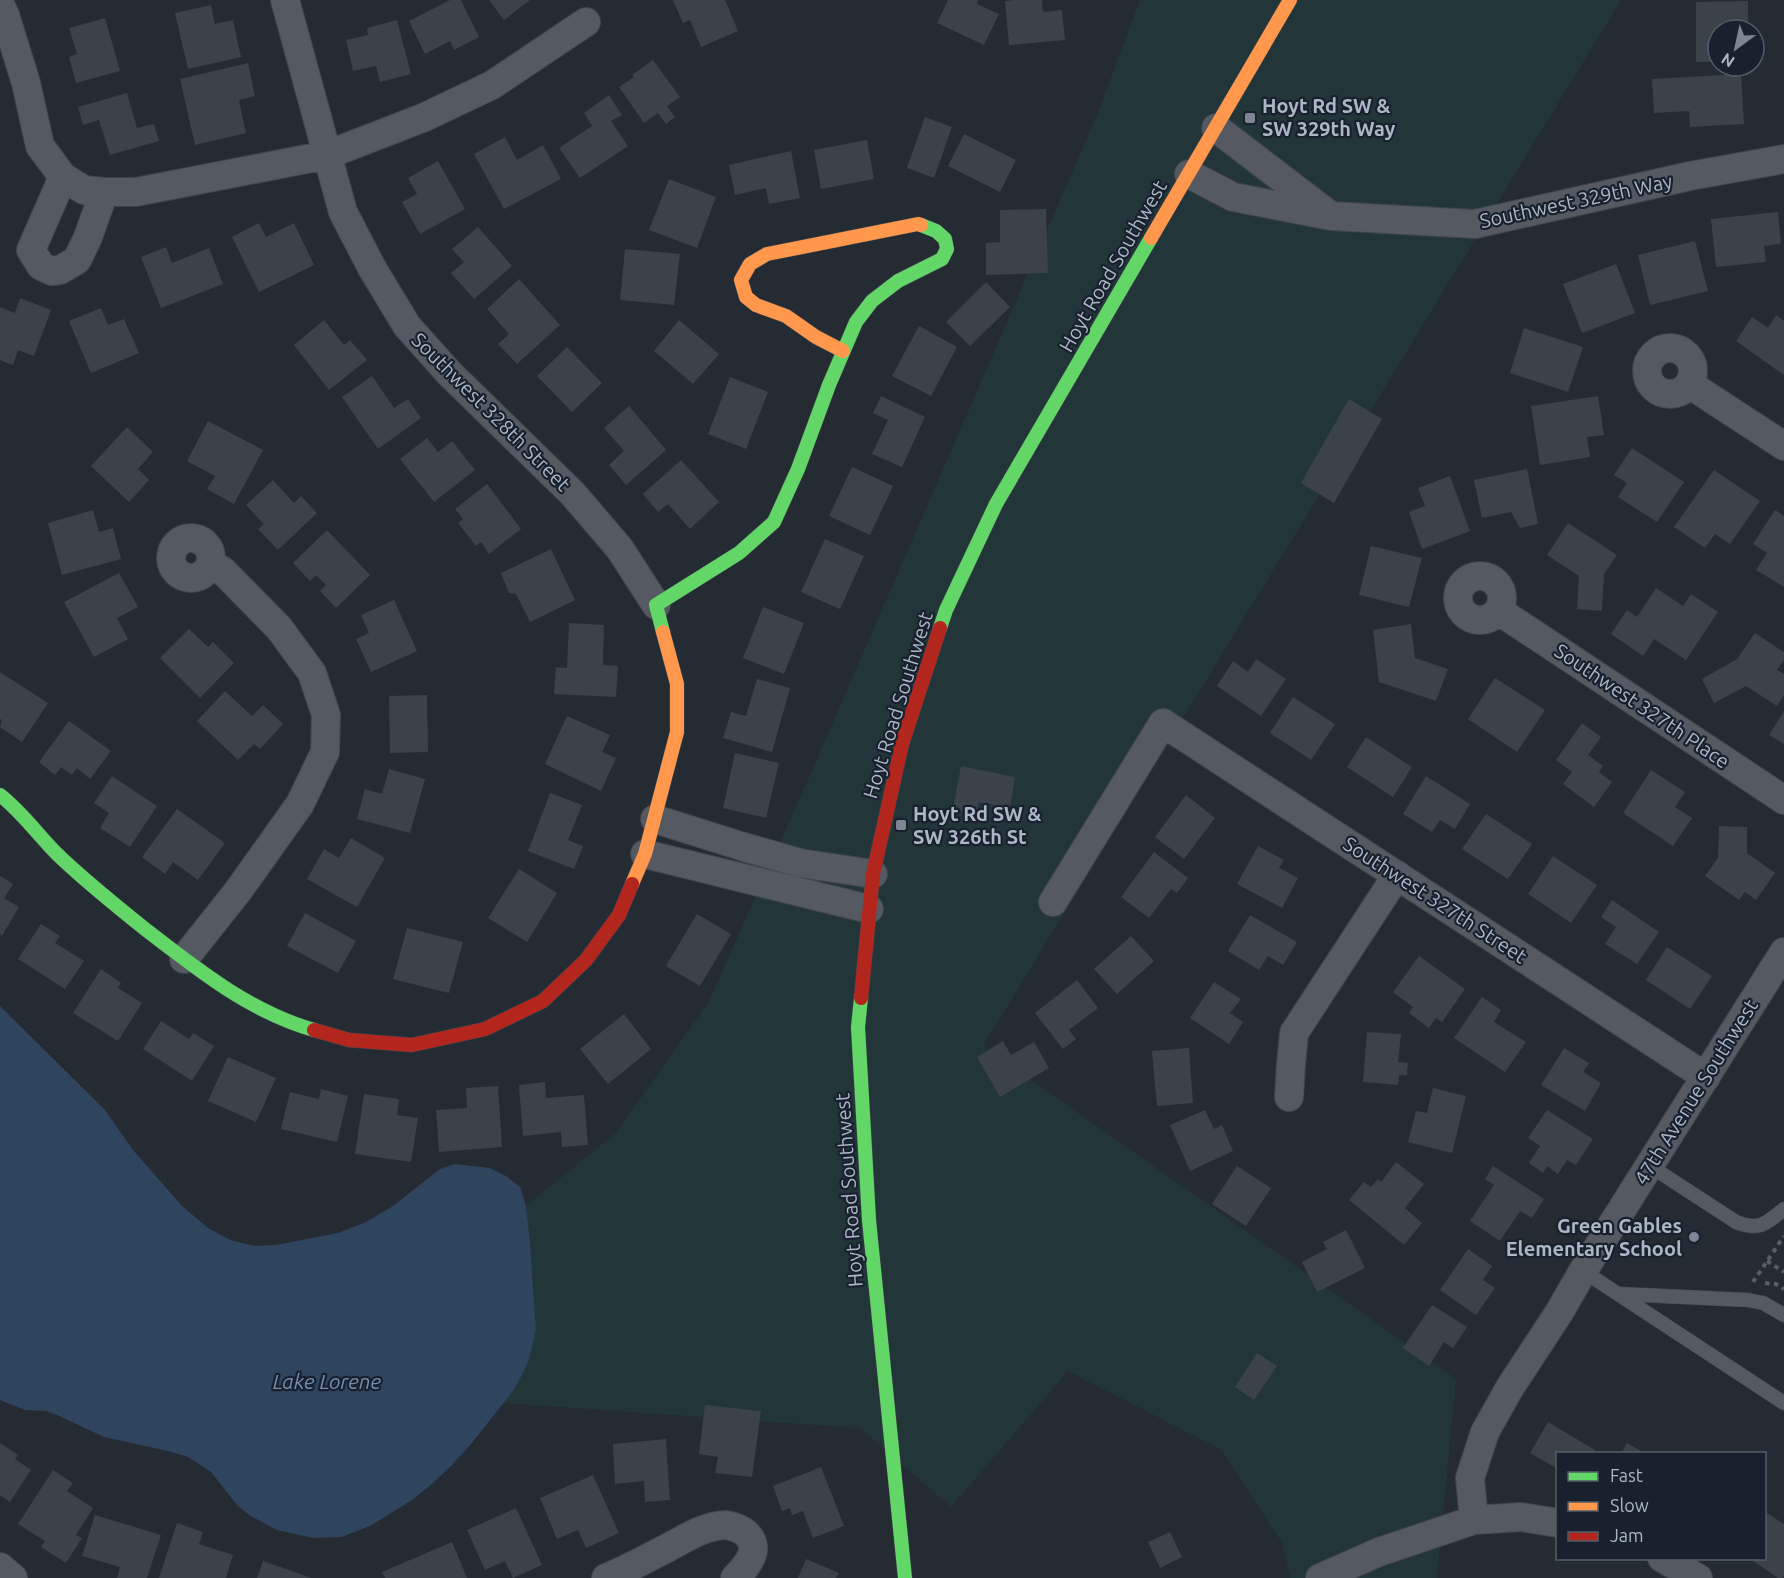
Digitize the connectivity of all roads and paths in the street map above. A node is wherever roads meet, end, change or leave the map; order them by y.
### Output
1 (285, 0) edge
2 (1290, 0) edge
3 (0, 4) edge
4 (586, 22) dead end
5 (1216, 128) junction
6 (327, 155) junction
7 (1784, 159) edge
8 (1189, 174) junction
9 (84, 186) junction
10 (1331, 216) junction
11 (843, 351) junction
12 (1689, 384) dead end
13 (1784, 446) edge
14 (211, 564) dead end
15 (656, 605) junction
16 (1499, 611) dead end
17 (0, 795) edge
18 (1784, 800) edge
19 (655, 819) junction
20 (645, 854) junction
21 (873, 874) junction
22 (1397, 875) junction
23 (1053, 902) dead end
24 (869, 909) junction
25 (1784, 952) edge
26 (184, 959) junction
27 (1706, 1077) junction
28 (1289, 1097) dead end
29 (1650, 1166) junction
30 (1784, 1209) edge
31 (1784, 1236) edge
32 (1767, 1261) junction
33 (1583, 1271) junction
34 (1784, 1272) edge
35 (1754, 1282) dead end
36 (1618, 1294) junction
37 (1784, 1315) edge
38 (1784, 1403) edge
39 (1474, 1520) junction
40 (1556, 1523) edge
41 (1666, 1560) edge
42 (0, 1567) edge
43 (621, 1576) edge
44 (13, 1578) edge
45 (735, 1578) edge
46 (905, 1578) edge
47 (1320, 1578) edge
48 (1698, 1578) edge

1 - 6 street, Southwest 328th Street
2 - 5 street, Hoyt Road Southwest
3 - 9 street
4 - 6 street
5 - 8 street, Hoyt Road Southwest
5 - 10 street
6 - 9 street
6 - 15 street, Southwest 328th Street
7 - 10 street, Southwest 329th Way
8 - 10 street, Southwest 329th Way
8 - 21 street, Hoyt Road Southwest
9 - 9 street
11 - 11 street
11 - 15 street
12 - 13 street
14 - 26 street
15 - 19 street
16 - 18 street, Southwest 327th Place
17 - 26 street
19 - 20 street
19 - 21 street
20 - 24 street
20 - 26 street
21 - 24 street, Hoyt Road Southwest
22 - 23 street, Southwest 327th Street
22 - 27 street, Southwest 327th Street
22 - 28 street
24 - 46 street, Hoyt Road Southwest
25 - 27 street, 47th Avenue Southwest
27 - 29 street, 47th Avenue Southwest
29 - 30 lane
29 - 33 street, 47th Avenue Southwest
31 - 32 path
32 - 34 path
32 - 35 path
33 - 36 lane
33 - 39 street, 47th Avenue Southwest
36 - 37 lane
36 - 38 lane
39 - 40 street
39 - 47 street
41 - 48 street
42 - 44 street
43 - 45 street

